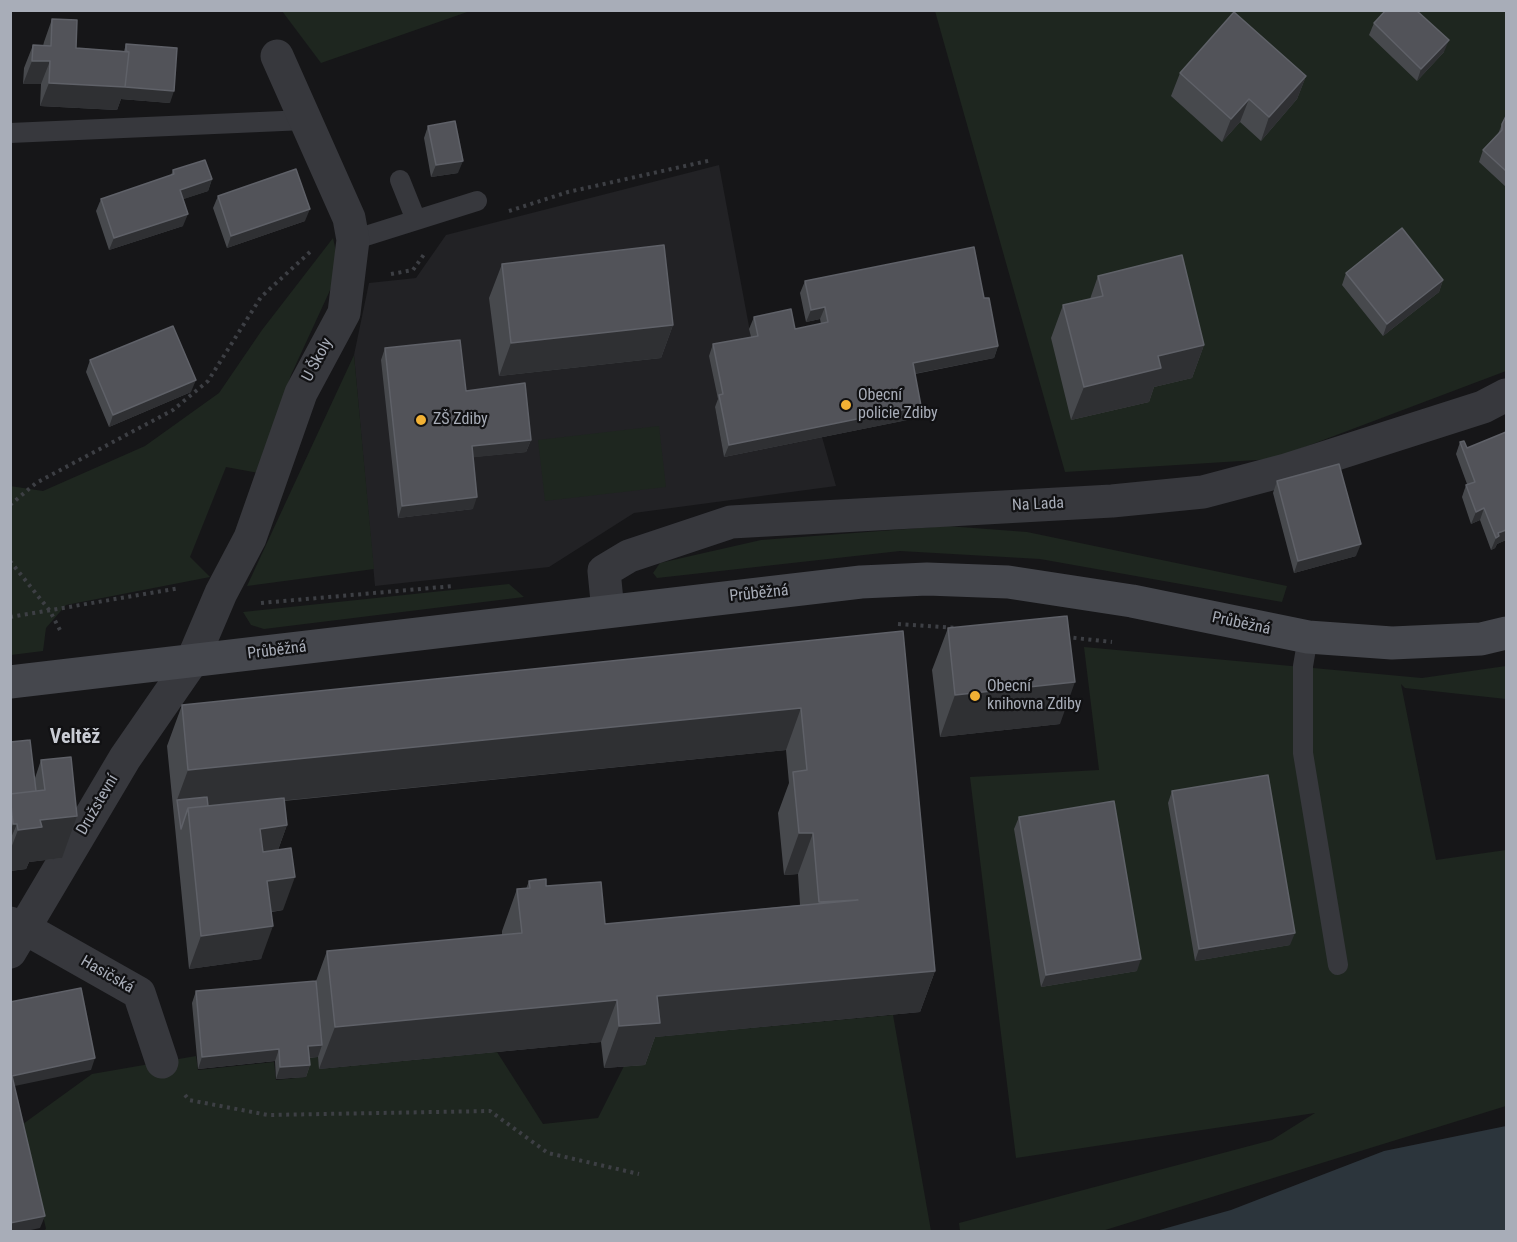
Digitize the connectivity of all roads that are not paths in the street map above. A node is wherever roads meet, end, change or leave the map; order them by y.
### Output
1 (277, 56) dead end
2 (305, 120) junction
3 (10, 133) edge
4 (400, 180) dead end
5 (477, 201) dead end
6 (416, 220) junction
7 (351, 229) junction
8 (1506, 395) edge
9 (609, 611) junction
10 (1506, 633) edge
11 (1308, 638) junction
12 (192, 661) junction
13 (10, 682) edge
14 (16, 935) edge
15 (1338, 965) dead end
16 (162, 1062) road end

1 - 2 street
2 - 3 lane
2 - 7 street
4 - 6 lane
5 - 6 lane
6 - 7 lane
7 - 12 street, U Školy
8 - 9 street, Na Lada
9 - 11 street, Průběžná
9 - 12 street, Průběžná
10 - 11 street, Průběžná
11 - 15 lane
12 - 13 street, Průběžná
12 - 14 street, Družstevní
14 - 16 street, Hasičská

